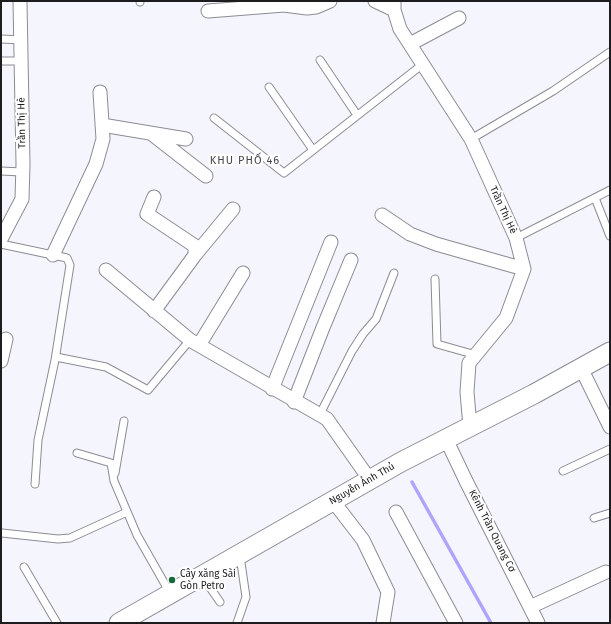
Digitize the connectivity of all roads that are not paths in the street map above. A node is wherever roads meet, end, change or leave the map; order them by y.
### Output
1 (20, 1) edge
2 (330, 1) edge
3 (375, 1) edge
4 (394, 5) edge
5 (208, 11) dead end
6 (459, 18) dead end
7 (1, 39) edge
8 (22, 40) junction
9 (410, 44) junction
10 (610, 52) edge
11 (320, 60) dead end
12 (1, 62) edge
13 (22, 62) junction
14 (423, 64) junction
15 (269, 87) dead end
16 (100, 92) dead end
17 (357, 115) junction
18 (214, 118) dead end
19 (102, 124) junction
20 (150, 132) junction
21 (186, 139) dead end
22 (471, 139) junction
23 (312, 150) junction
24 (1, 171) edge
25 (22, 172) junction
26 (206, 176) dead end
27 (610, 190) edge
28 (154, 197) dead end
29 (595, 198) junction
30 (233, 209) dead end
31 (382, 214) dead end
32 (610, 236) edge
33 (516, 238) junction
34 (1, 239) edge
35 (331, 242) dead end
36 (1, 244) edge
37 (53, 255) junction
38 (195, 256) junction
39 (351, 260) dead end
40 (524, 269) junction
41 (106, 270) dead end
42 (243, 273) dead end
43 (394, 273) dead end
44 (435, 279) dead end
45 (154, 311) junction
46 (6, 339) dead end
47 (194, 343) junction
48 (610, 352) edge
49 (476, 355) junction
50 (56, 358) junction
51 (1, 361) edge
52 (581, 368) junction
53 (272, 389) junction
54 (294, 402) junction
55 (319, 416) junction
56 (124, 421) dead end
57 (470, 426) junction
58 (610, 427) edge
59 (446, 439) junction
60 (610, 450) edge
61 (77, 453) dead end
62 (563, 472) dead end
63 (370, 480) junction
64 (114, 481) junction
65 (35, 484) dead end
66 (333, 501) junction
67 (127, 512) junction
68 (396, 512) dead end
69 (610, 513) edge
70 (594, 518) dead end
71 (2, 533) dead end
72 (239, 554) junction
73 (24, 567) dead end
74 (606, 572) dead end
75 (202, 576) junction
76 (170, 594) junction
77 (220, 602) dead end
78 (530, 607) junction
79 (125, 621) edge
80 (56, 623) edge
81 (238, 623) edge
82 (383, 623) edge
83 (456, 623) edge
84 (538, 623) edge

1 - 8 street, Trần Thị Hè
2 - 5 street
3 - 4 street
4 - 9 street, Trần Thị Hè
6 - 9 street
7 - 8 lane
8 - 13 street, Trần Thị Hè
9 - 14 street, Trần Thị Hè
10 - 22 lane
11 - 17 lane
12 - 13 lane
13 - 25 street, Trần Thị Hè
14 - 17 lane
14 - 22 street, Trần Thị Hè
15 - 23 lane
16 - 19 street
17 - 23 lane
18 - 23 lane
19 - 20 street
19 - 37 street
20 - 21 street
20 - 26 street
22 - 33 street, Trần Thị Hè
24 - 25 lane
25 - 34 street, Trần Thị Hè
27 - 29 lane
28 - 38 street
29 - 32 lane
29 - 33 lane
30 - 38 street
31 - 40 street
33 - 40 street, Trần Thị Hè
35 - 53 street
36 - 37 lane
37 - 50 lane
38 - 45 street
39 - 54 street
40 - 49 street
41 - 45 street
42 - 47 street
43 - 55 lane
44 - 49 lane
45 - 47 street
46 - 51 street
47 - 50 lane
47 - 53 street
48 - 52 main road, Nguyễn Ảnh Thủ
49 - 57 street
50 - 65 lane
52 - 57 main road, Nguyễn Ảnh Thủ
52 - 58 street
53 - 54 street
54 - 55 street
55 - 63 street
56 - 64 lane
57 - 59 main road, Nguyễn Ảnh Thủ
59 - 63 main road, Nguyễn Ảnh Thủ
59 - 78 street, Kênh Trần Quang Cơ
60 - 62 lane
61 - 64 lane
63 - 66 main road, Nguyễn Ảnh Thủ
64 - 67 lane
66 - 72 main road, Nguyễn Ảnh Thủ
66 - 82 street
67 - 71 lane
67 - 76 lane
68 - 83 street
69 - 70 lane
72 - 75 main road, Nguyễn Ảnh Thủ
72 - 81 lane
73 - 80 lane
74 - 78 street
75 - 76 main road, Nguyễn Ảnh Thủ
75 - 77 lane
76 - 79 main road, Nguyễn Ảnh Thủ
78 - 84 street, Kênh Trần Quang Cơ

